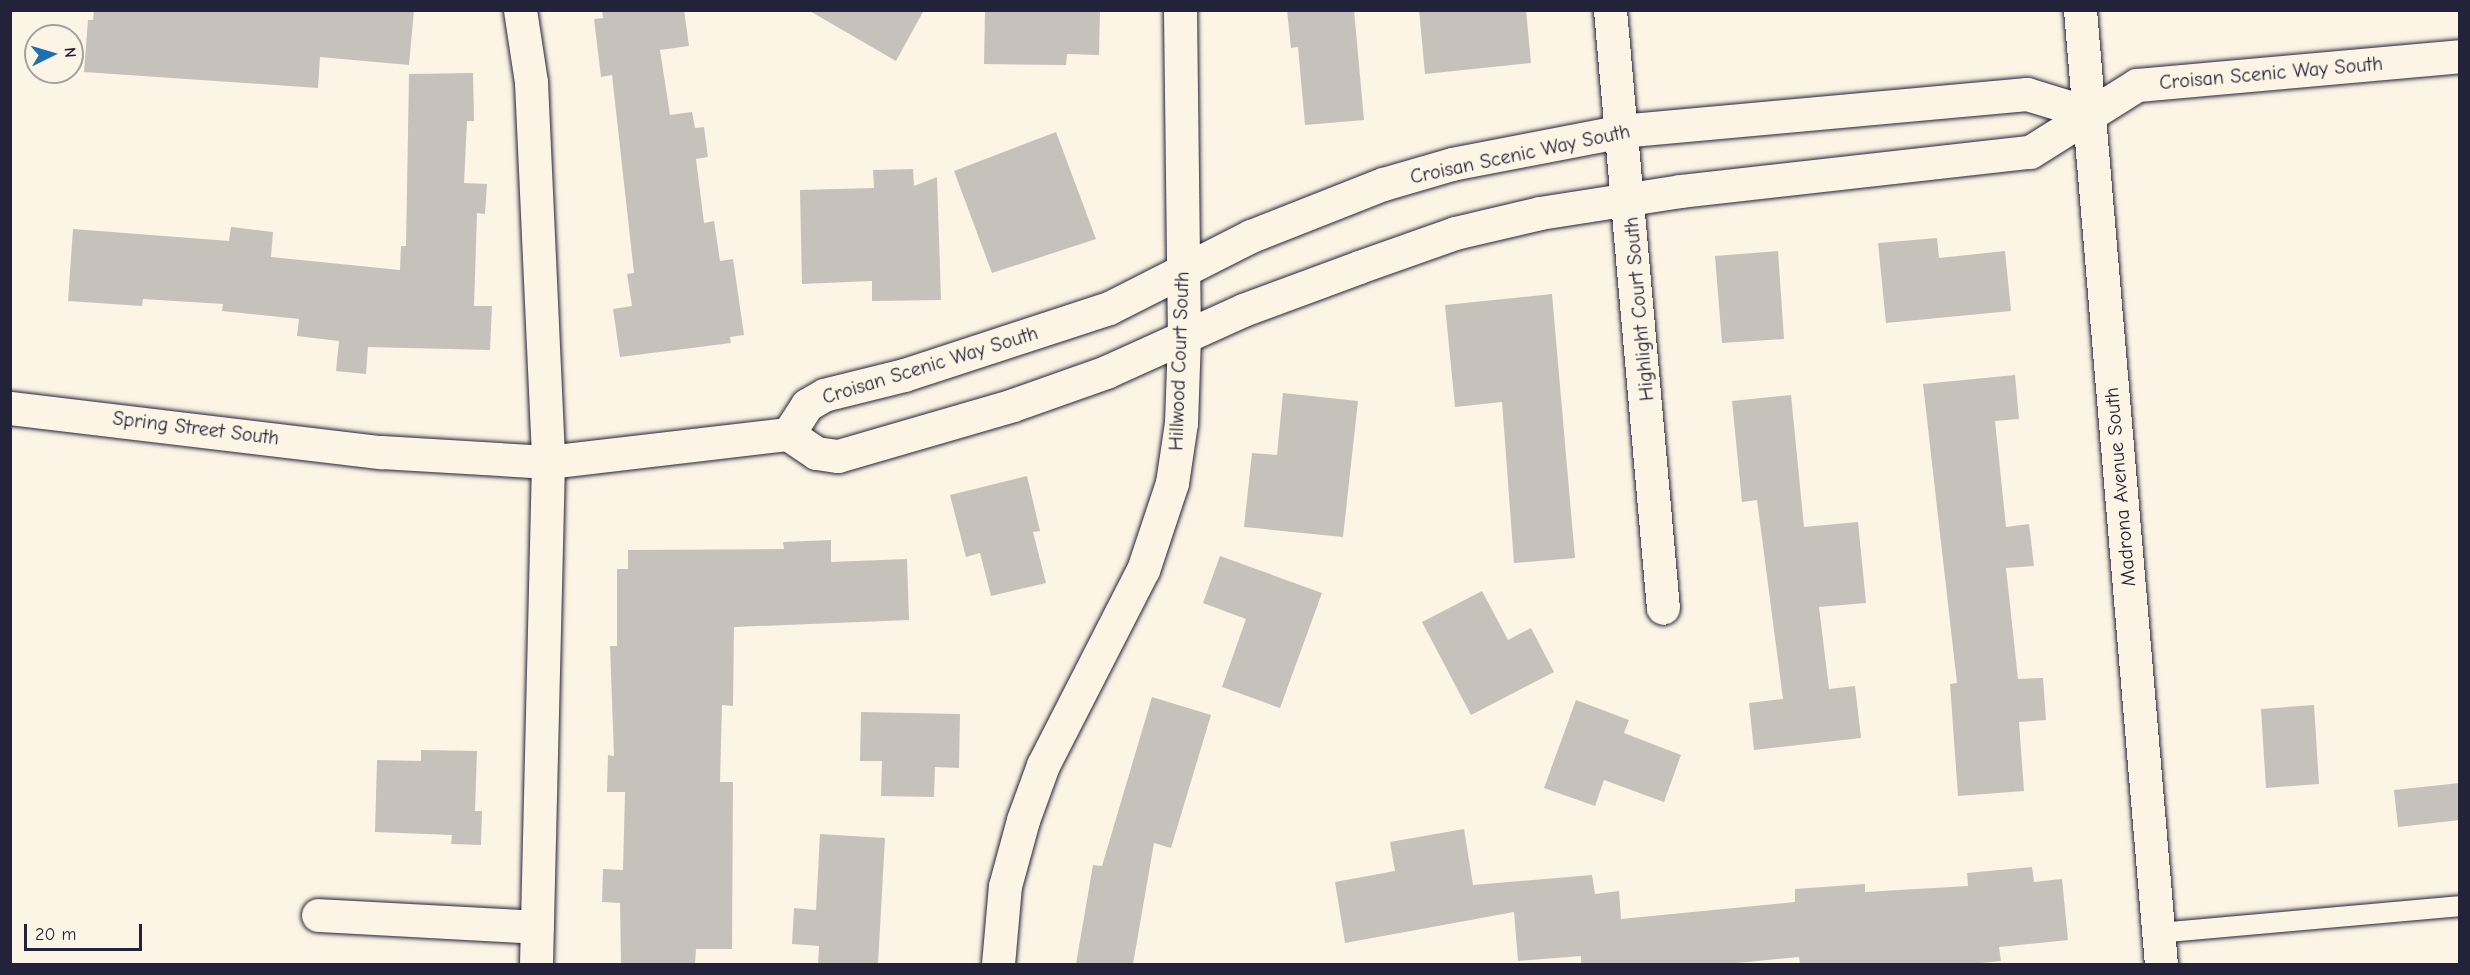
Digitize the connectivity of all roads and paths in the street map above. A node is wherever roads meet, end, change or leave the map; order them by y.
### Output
1 (520, 10) edge
2 (1180, 10) edge
3 (1610, 10) edge
4 (2080, 10) edge
5 (2460, 56) edge
6 (2089, 112) junction
7 (1623, 131) junction
8 (1630, 198) junction
9 (1183, 270) junction
10 (1184, 338) junction
11 (10, 408) edge
12 (788, 434) junction
13 (548, 462) junction
14 (1663, 608) dead end
15 (2460, 906) edge
16 (318, 915) dead end
17 (537, 927) junction
18 (2159, 949) edge
19 (536, 964) edge
20 (998, 964) edge

1 - 13 street
2 - 9 street, Hillwood Court South
3 - 7 street, Highlight Court South
4 - 6 street, Madrona Avenue South
5 - 6 street, Croisan Scenic Way South
6 - 7 street, Croisan Scenic Way South
6 - 8 street, Croisan Scenic Way South
6 - 18 street, Madrona Avenue South
7 - 8 street, Highlight Court South
7 - 9 street, Croisan Scenic Way South
8 - 10 street, Croisan Scenic Way South
8 - 14 street, Highlight Court South
9 - 10 street, Hillwood Court South
9 - 12 street, Croisan Scenic Way South
10 - 12 street, Croisan Scenic Way South
10 - 20 street, Hillwood Court South
11 - 13 street, Spring Street South
12 - 13 street, Spring Street South
13 - 17 street
15 - 18 lane
16 - 17 street
17 - 19 street

